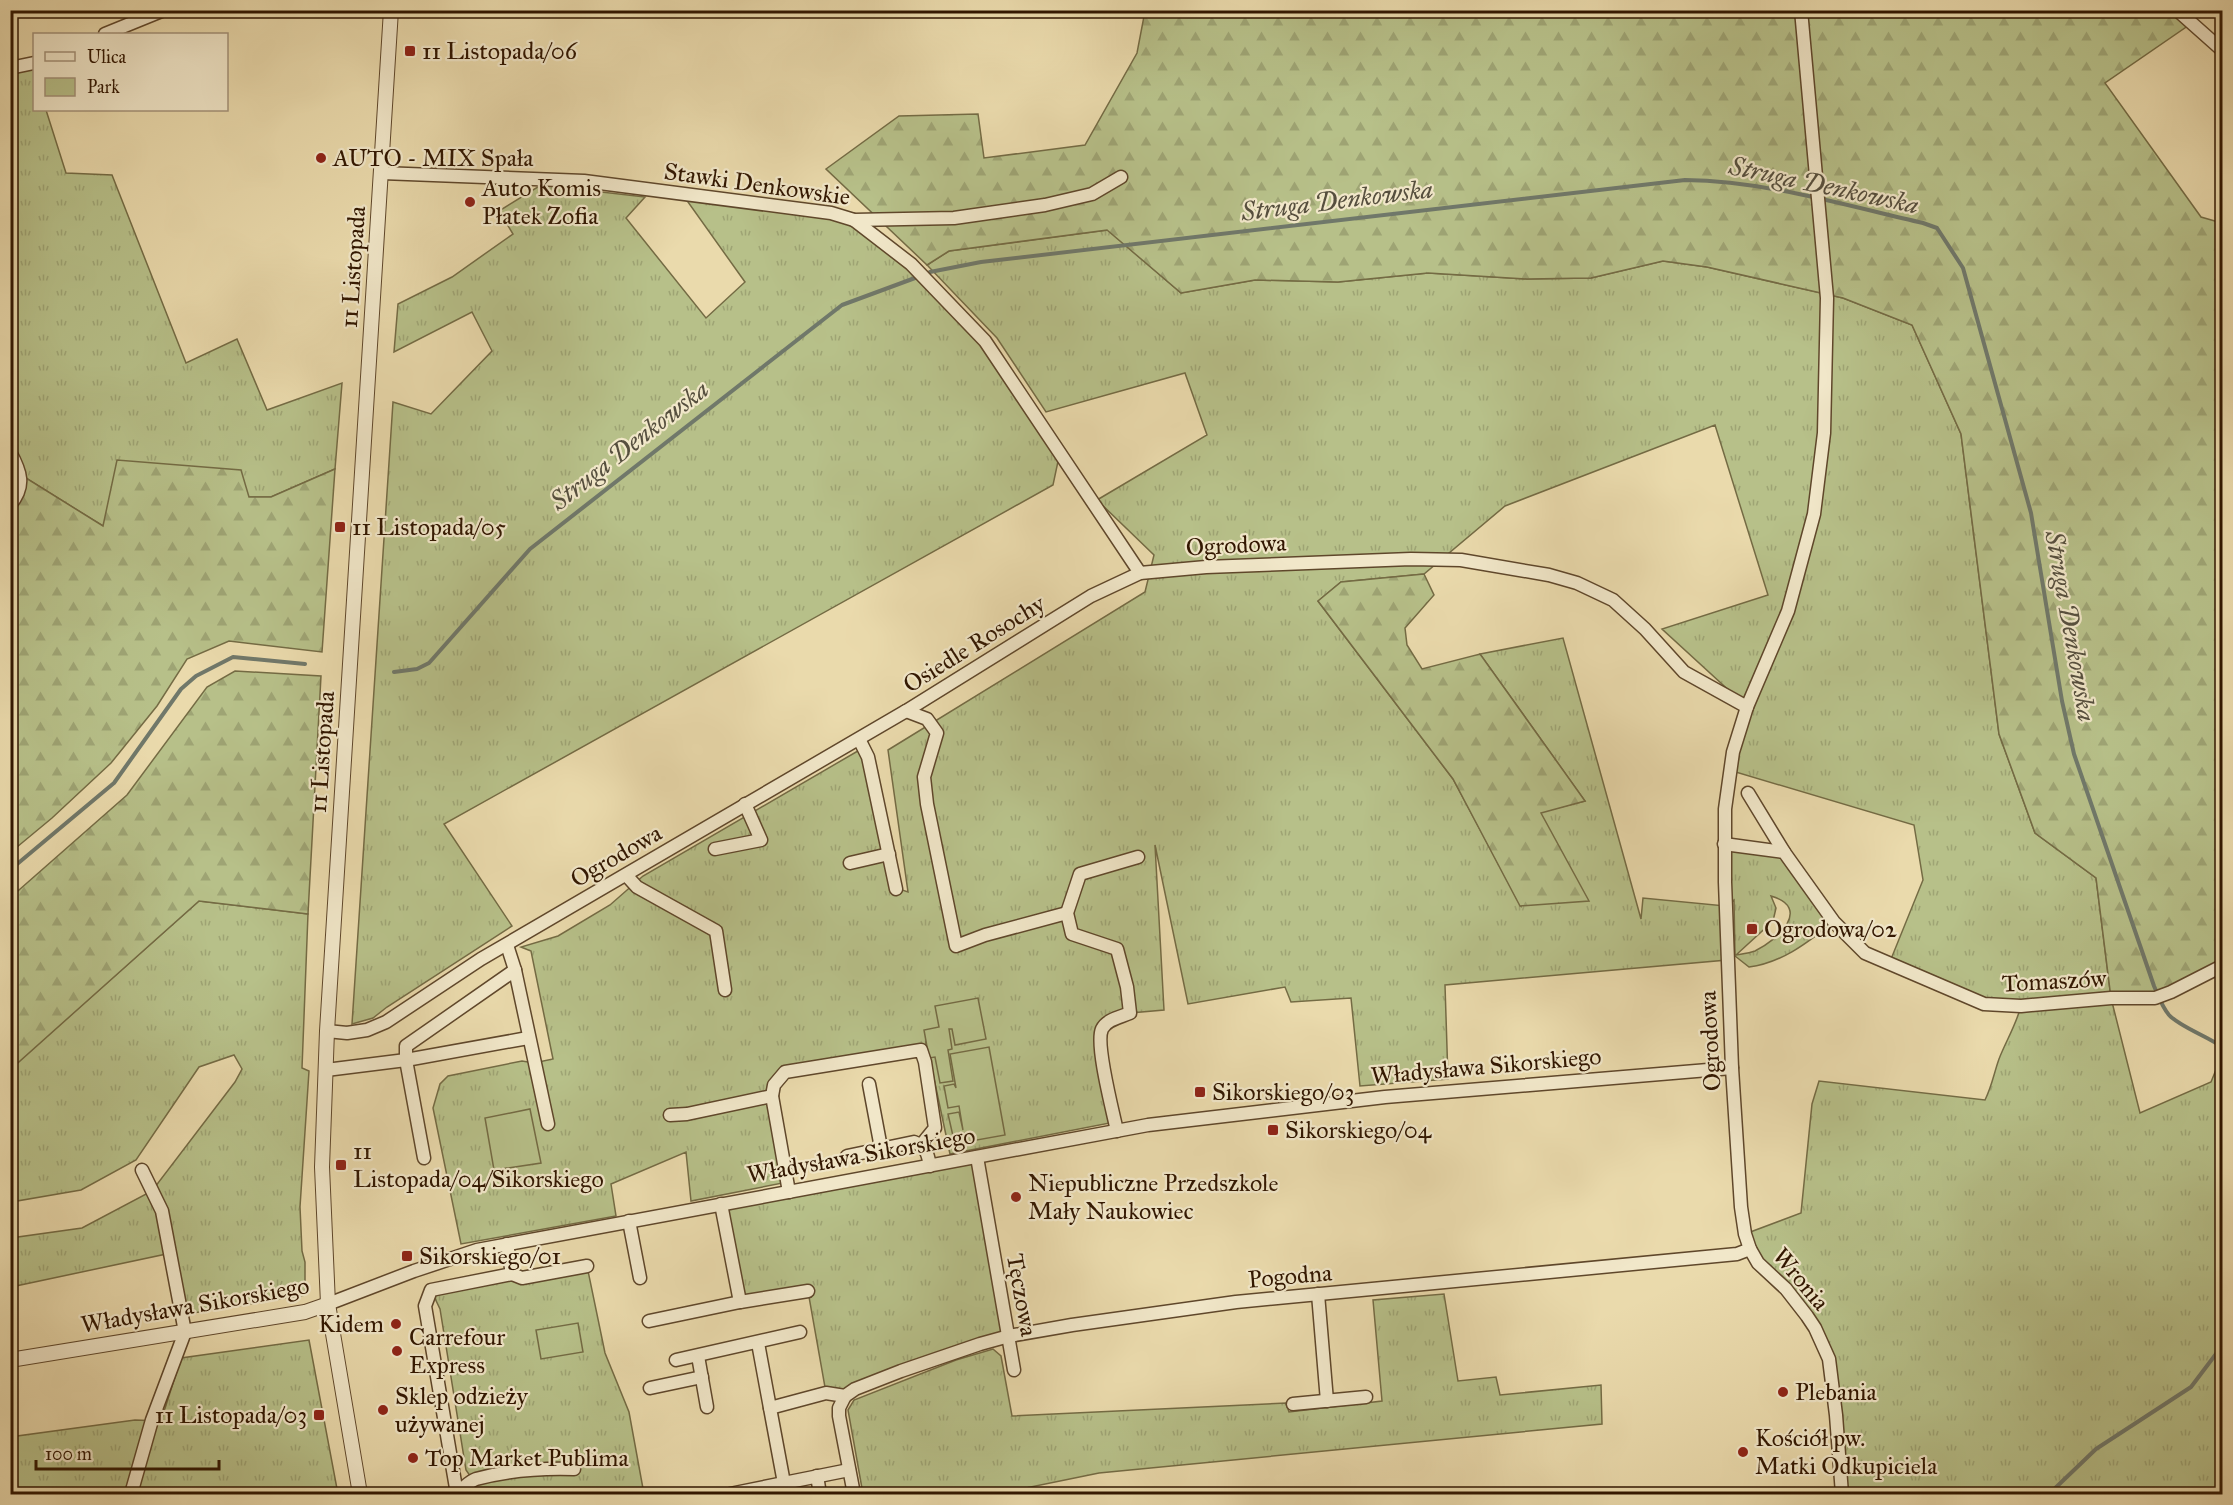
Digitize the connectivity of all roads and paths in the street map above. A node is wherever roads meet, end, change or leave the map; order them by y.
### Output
1 (164, 10) edge
2 (391, 10) edge
3 (1801, 10) edge
4 (2177, 10) edge
5 (107, 33) edge
6 (2223, 50) edge
7 (33, 63) edge
8 (10, 68) edge
9 (382, 173) junction
10 (1121, 177) dead end
11 (854, 220) junction
12 (10, 452) edge
13 (10, 505) edge
14 (1140, 573) junction
15 (1747, 707) junction
16 (906, 711) junction
17 (859, 739) junction
18 (1748, 793) dead end
19 (745, 804) junction
20 (1724, 844) junction
21 (716, 849) dead end
22 (1784, 852) junction
23 (889, 854) junction
24 (1138, 857) dead end
25 (850, 863) dead end
26 (626, 875) junction
27 (896, 889) dead end
28 (1067, 913) junction
29 (507, 945) junction
30 (2223, 966) edge
31 (515, 970) junction
32 (725, 990) dead end
33 (327, 1031) junction
34 (528, 1038) junction
35 (406, 1060) junction
36 (1732, 1068) junction
37 (326, 1070) junction
38 (869, 1084) dead end
39 (772, 1096) junction
40 (670, 1115) dead end
41 (548, 1124) dead end
42 (1116, 1131) junction
43 (922, 1144) junction
44 (881, 1148) junction
45 (847, 1156) dead end
46 (977, 1157) junction
47 (424, 1158) dead end
48 (930, 1166) junction
49 (142, 1170) dead end
50 (789, 1191) junction
51 (721, 1204) junction
52 (629, 1221) junction
53 (1745, 1234) joint
54 (507, 1244) junction
55 (1750, 1249) junction
56 (587, 1266) dead end
57 (512, 1274) junction
58 (640, 1278) dead end
59 (808, 1291) dead end
60 (1318, 1294) junction
61 (740, 1302) junction
62 (328, 1304) junction
63 (649, 1321) dead end
64 (185, 1332) junction
65 (800, 1332) dead end
66 (1009, 1336) junction
67 (758, 1343) junction
68 (698, 1356) junction
69 (10, 1360) edge
70 (676, 1360) dead end
71 (1014, 1370) dead end
72 (702, 1377) junction
73 (650, 1388) dead end
74 (844, 1396) junction
75 (1366, 1397) dead end
76 (1327, 1401) junction
77 (1293, 1404) dead end
78 (707, 1407) dead end
79 (770, 1408) junction
80 (574, 1469) dead end
81 (849, 1470) junction
82 (817, 1476) junction
83 (784, 1483) junction
84 (131, 1494) edge
85 (360, 1494) edge
86 (455, 1494) edge
87 (730, 1494) edge
88 (820, 1494) edge
89 (854, 1494) edge
90 (1842, 1494) edge

1 - 5 street
2 - 9 street, 11 Listopada
3 - 15 street, Ogrodowa
4 - 6 street
7 - 8 street
9 - 11 street, Stawki Denkowskie
9 - 33 street, 11 Listopada
10 - 11 street, Stawki Denkowskie
11 - 14 street
12 - 13 street
14 - 15 street, Ogrodowa
14 - 16 street, Osiedle Rosochy
15 - 20 street, Ogrodowa
16 - 17 street, Ogrodowa
16 - 28 street, Osiedle Rosochy
17 - 19 street, Ogrodowa
17 - 23 street
18 - 22 street, Tomaszów
19 - 21 street
19 - 26 street, Ogrodowa
20 - 22 street
20 - 36 street, Ogrodowa
22 - 30 street, Tomaszów
23 - 25 street
23 - 27 street
24 - 28 street
26 - 29 street, Ogrodowa
26 - 32 street
28 - 42 street
29 - 31 street
29 - 33 street, Ogrodowa
31 - 34 street
31 - 35 street
33 - 37 street, 11 Listopada
34 - 35 street
34 - 41 street
35 - 37 street
35 - 47 street
36 - 42 street, Władysława Sikorskiego
36 - 53 street, Ogrodowa
37 - 62 street, 11 Listopada
38 - 44 street
39 - 40 street
39 - 43 street
39 - 50 street
42 - 46 street, Władysława Sikorskiego
43 - 44 street
43 - 48 street
44 - 45 street
46 - 48 street, Władysława Sikorskiego
46 - 66 street, Tęczowa
48 - 50 street, Władysława Sikorskiego
49 - 64 street
50 - 51 street, Władysława Sikorskiego
51 - 52 street, Władysława Sikorskiego
51 - 61 street
52 - 54 street, Władysława Sikorskiego
52 - 58 street
53 - 55 street, Wronia
54 - 57 street
54 - 62 street, Władysława Sikorskiego
55 - 60 street, Pogodna
55 - 90 street, Wronia
56 - 57 street
57 - 86 street
59 - 61 street
60 - 66 street, Pogodna
60 - 76 street
61 - 63 street
62 - 64 street, Władysława Sikorskiego
62 - 85 street, 11 Listopada
64 - 69 street, Władysława Sikorskiego
64 - 84 street
65 - 67 street
66 - 71 street, Tęczowa
66 - 74 street, Pogodna
67 - 68 street
67 - 79 street
68 - 70 street
68 - 72 street
72 - 73 street
72 - 78 street
74 - 79 street
74 - 81 street
75 - 76 street
76 - 77 street
79 - 83 street
80 - 86 street
81 - 82 street
81 - 89 street
82 - 83 street
82 - 88 street
83 - 87 street

